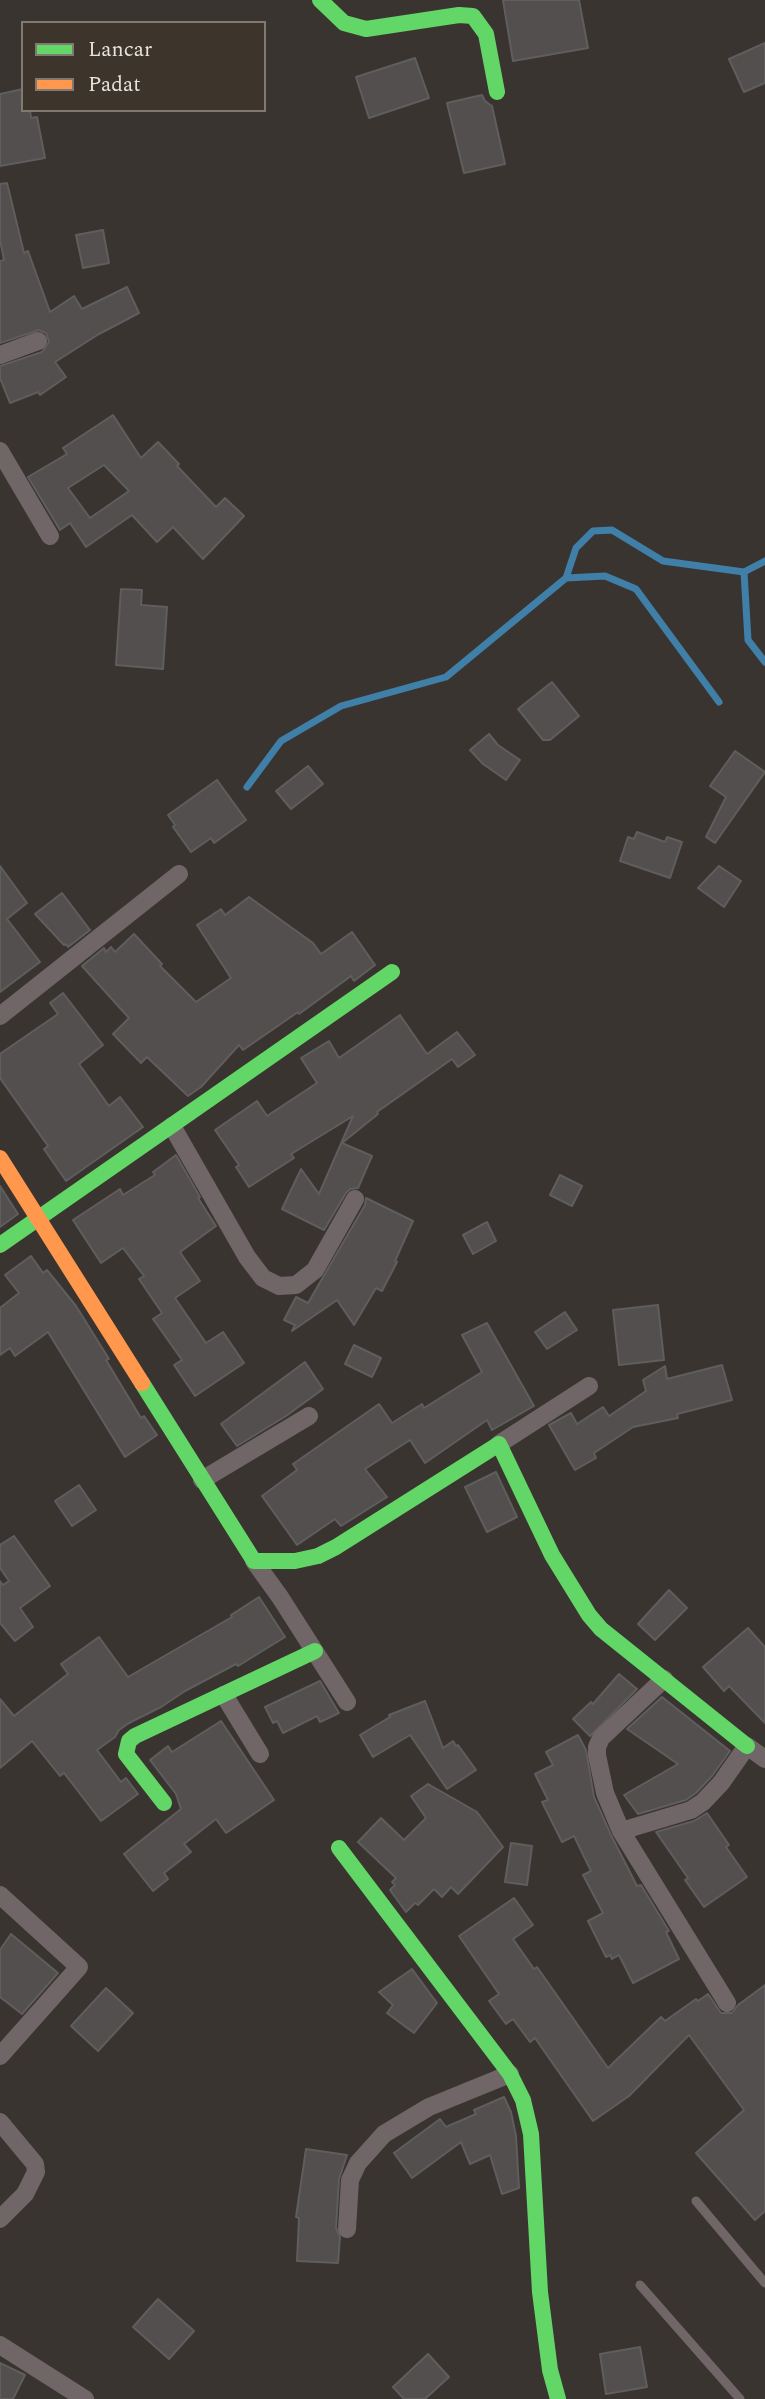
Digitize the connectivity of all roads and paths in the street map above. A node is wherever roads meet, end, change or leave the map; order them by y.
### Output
1 (320, 0) edge
2 (497, 92) dead end
3 (38, 341) dead end
4 (0, 355) edge
5 (0, 451) edge
6 (50, 536) dead end
7 (179, 874) dead end
8 (392, 972) dead end
9 (0, 1016) edge
10 (172, 1126) junction
11 (0, 1158) edge
12 (355, 1199) dead end
13 (39, 1220) junction
14 (0, 1245) edge
15 (589, 1386) dead end
16 (309, 1416) dead end
17 (499, 1444) junction
18 (202, 1480) junction
19 (254, 1561) junction
20 (315, 1651) junction
21 (664, 1679) junction
22 (224, 1695) junction
23 (347, 1702) dead end
24 (747, 1746) junction
25 (260, 1754) dead end
26 (765, 1759) edge
27 (164, 1803) dead end
28 (621, 1831) junction
29 (339, 1848) dead end
30 (0, 1895) edge
31 (727, 2003) dead end
32 (0, 2056) edge
33 (510, 2074) junction
34 (0, 2122) edge
35 (696, 2201) dead end
36 (0, 2219) edge
37 (347, 2229) dead end
38 (765, 2283) edge
39 (640, 2285) dead end
40 (0, 2345) edge
41 (85, 2399) edge
42 (558, 2399) edge
43 (740, 2399) edge

1 - 2 street
3 - 4 street
5 - 6 street
7 - 9 street
8 - 10 street
10 - 12 street
10 - 13 street
11 - 13 street
13 - 14 street
13 - 18 street
15 - 17 street
16 - 18 street
17 - 19 street
17 - 21 street
18 - 19 street
19 - 20 street
20 - 22 street
20 - 23 street
21 - 24 street
21 - 28 street
22 - 25 street
22 - 27 street
24 - 26 street
24 - 28 street
28 - 31 street
29 - 33 street
30 - 32 street
33 - 37 street
33 - 42 street
34 - 36 street
35 - 38 lane
39 - 43 lane
40 - 41 street

